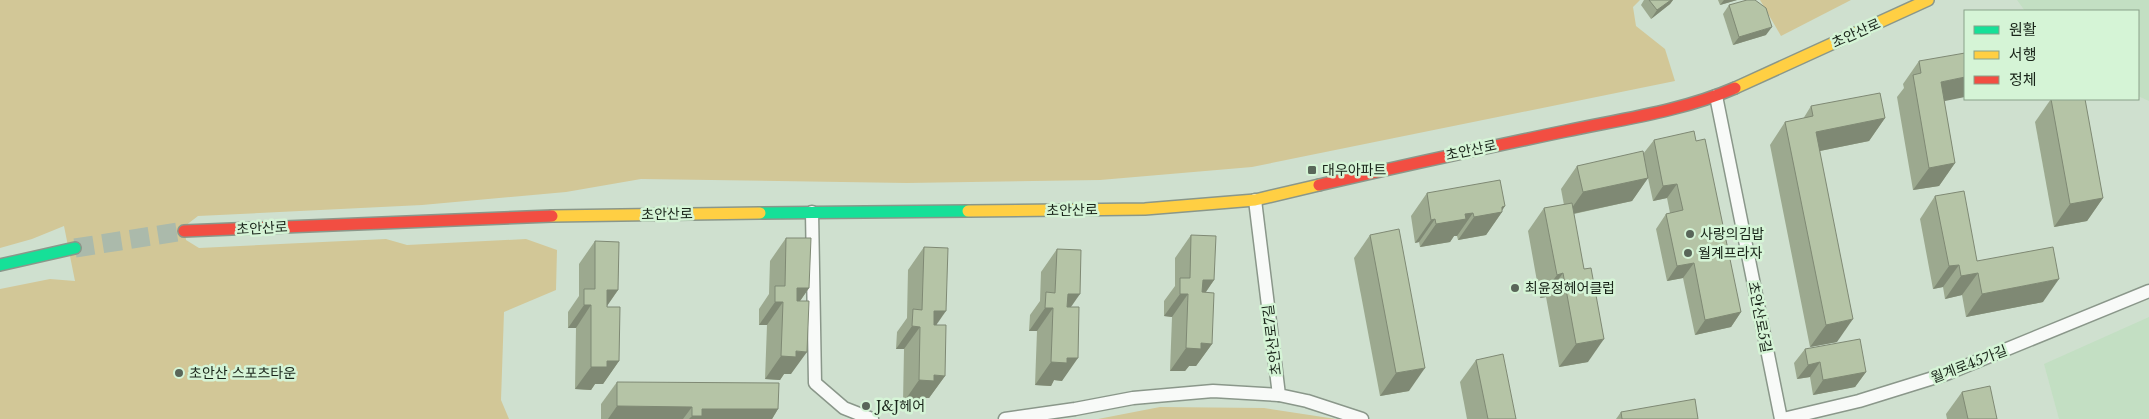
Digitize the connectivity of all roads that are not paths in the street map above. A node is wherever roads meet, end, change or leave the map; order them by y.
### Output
1 (1928, 0) edge
2 (1716, 96) junction
3 (1255, 200) junction
4 (812, 212) junction
5 (184, 231) tunnel mouth
6 (75, 248) tunnel mouth
7 (0, 265) edge
8 (2149, 291) edge
9 (1279, 395) junction
10 (872, 419) edge
11 (1005, 419) edge
12 (1362, 419) edge
13 (1782, 419) edge

1 - 2 street, 초안산로
2 - 3 street, 초안산로
2 - 13 street, 초안산로5길
3 - 4 street, 초안산로
3 - 9 street, 초안산로7길
4 - 5 street, 초안산로
4 - 10 street
6 - 7 street
8 - 13 street, 월계로45가길
9 - 11 street
9 - 12 street, 초안산로7길

